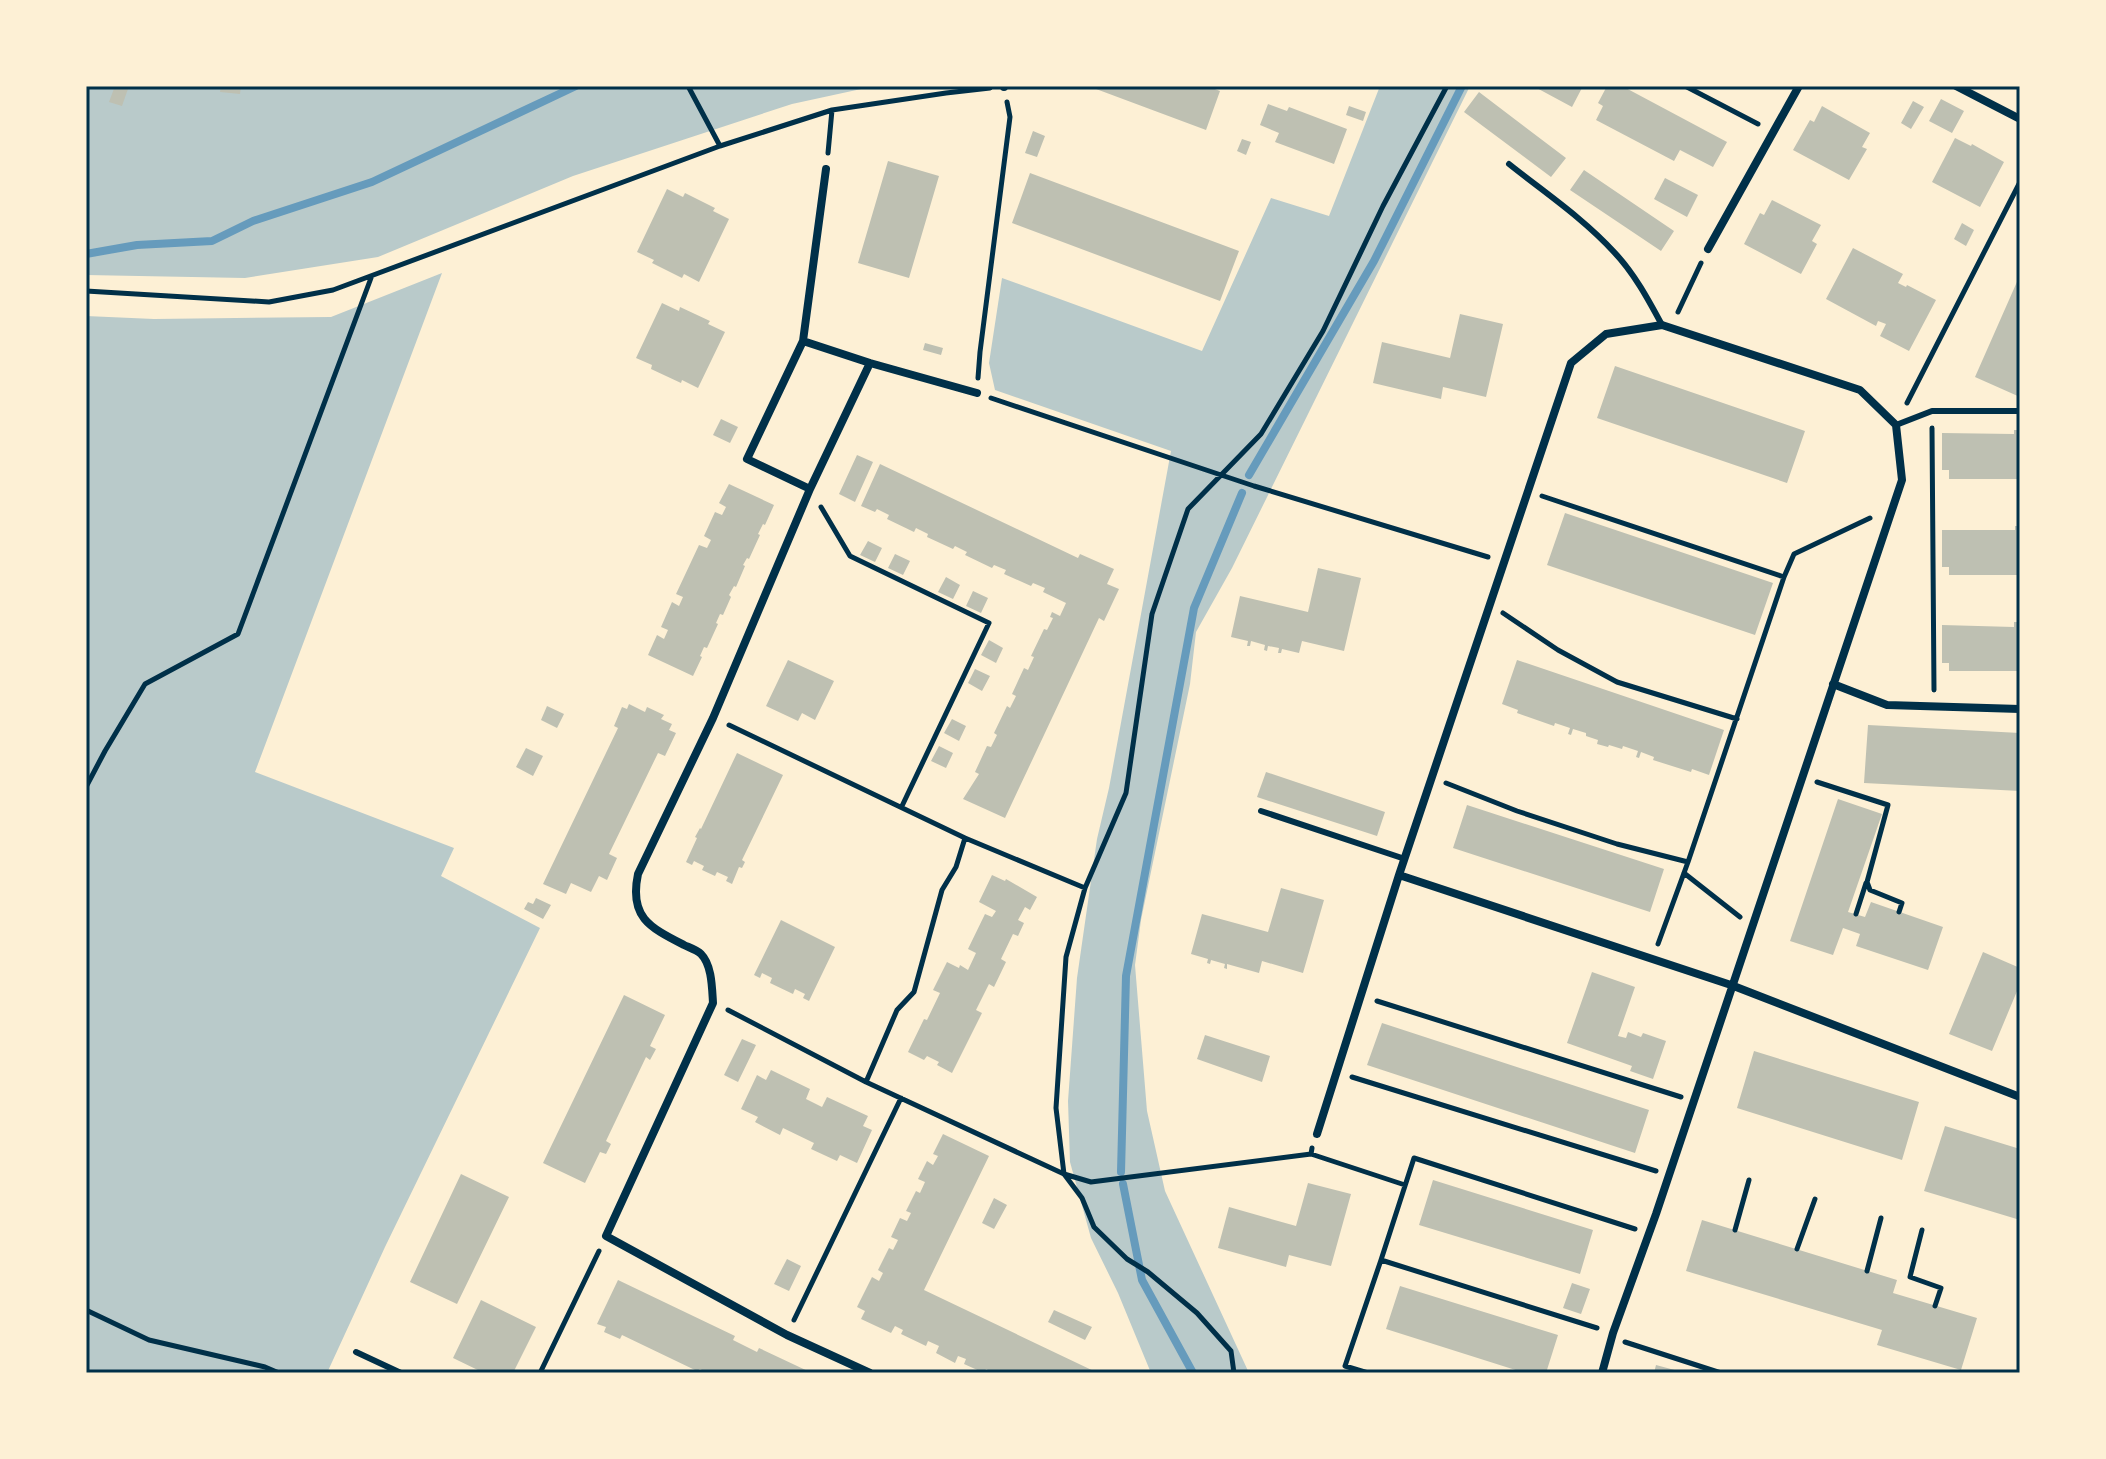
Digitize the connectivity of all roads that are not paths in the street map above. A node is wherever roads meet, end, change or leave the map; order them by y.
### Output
1 (1799, 86) edge
2 (1956, 86) edge
3 (2020, 119) edge
4 (1509, 164) dead end
5 (826, 169) road end
6 (1708, 249) road end
7 (1666, 326) junction
8 (803, 341) junction
9 (870, 363) junction
10 (977, 393) road end
11 (2020, 411) edge
12 (1896, 425) junction
13 (810, 489) junction
14 (1833, 684) junction
15 (2020, 709) edge
16 (1261, 811) dead end
17 (1405, 859) junction
18 (1399, 875) junction
19 (1731, 985) junction
20 (2020, 1097) edge
21 (1317, 1134) road end
22 (356, 1352) dead end
23 (401, 1373) edge
24 (870, 1373) edge
25 (1602, 1373) edge

1 - 6 street
2 - 3 street
4 - 7 lane
5 - 8 street
7 - 12 street
7 - 17 street
8 - 9 street
8 - 13 street
9 - 10 street
9 - 13 street
11 - 12 lane
12 - 14 street
13 - 24 street
14 - 15 street
14 - 19 street
16 - 17 lane
17 - 18 street
18 - 19 street
18 - 21 street
19 - 20 street
19 - 25 street
22 - 23 lane

